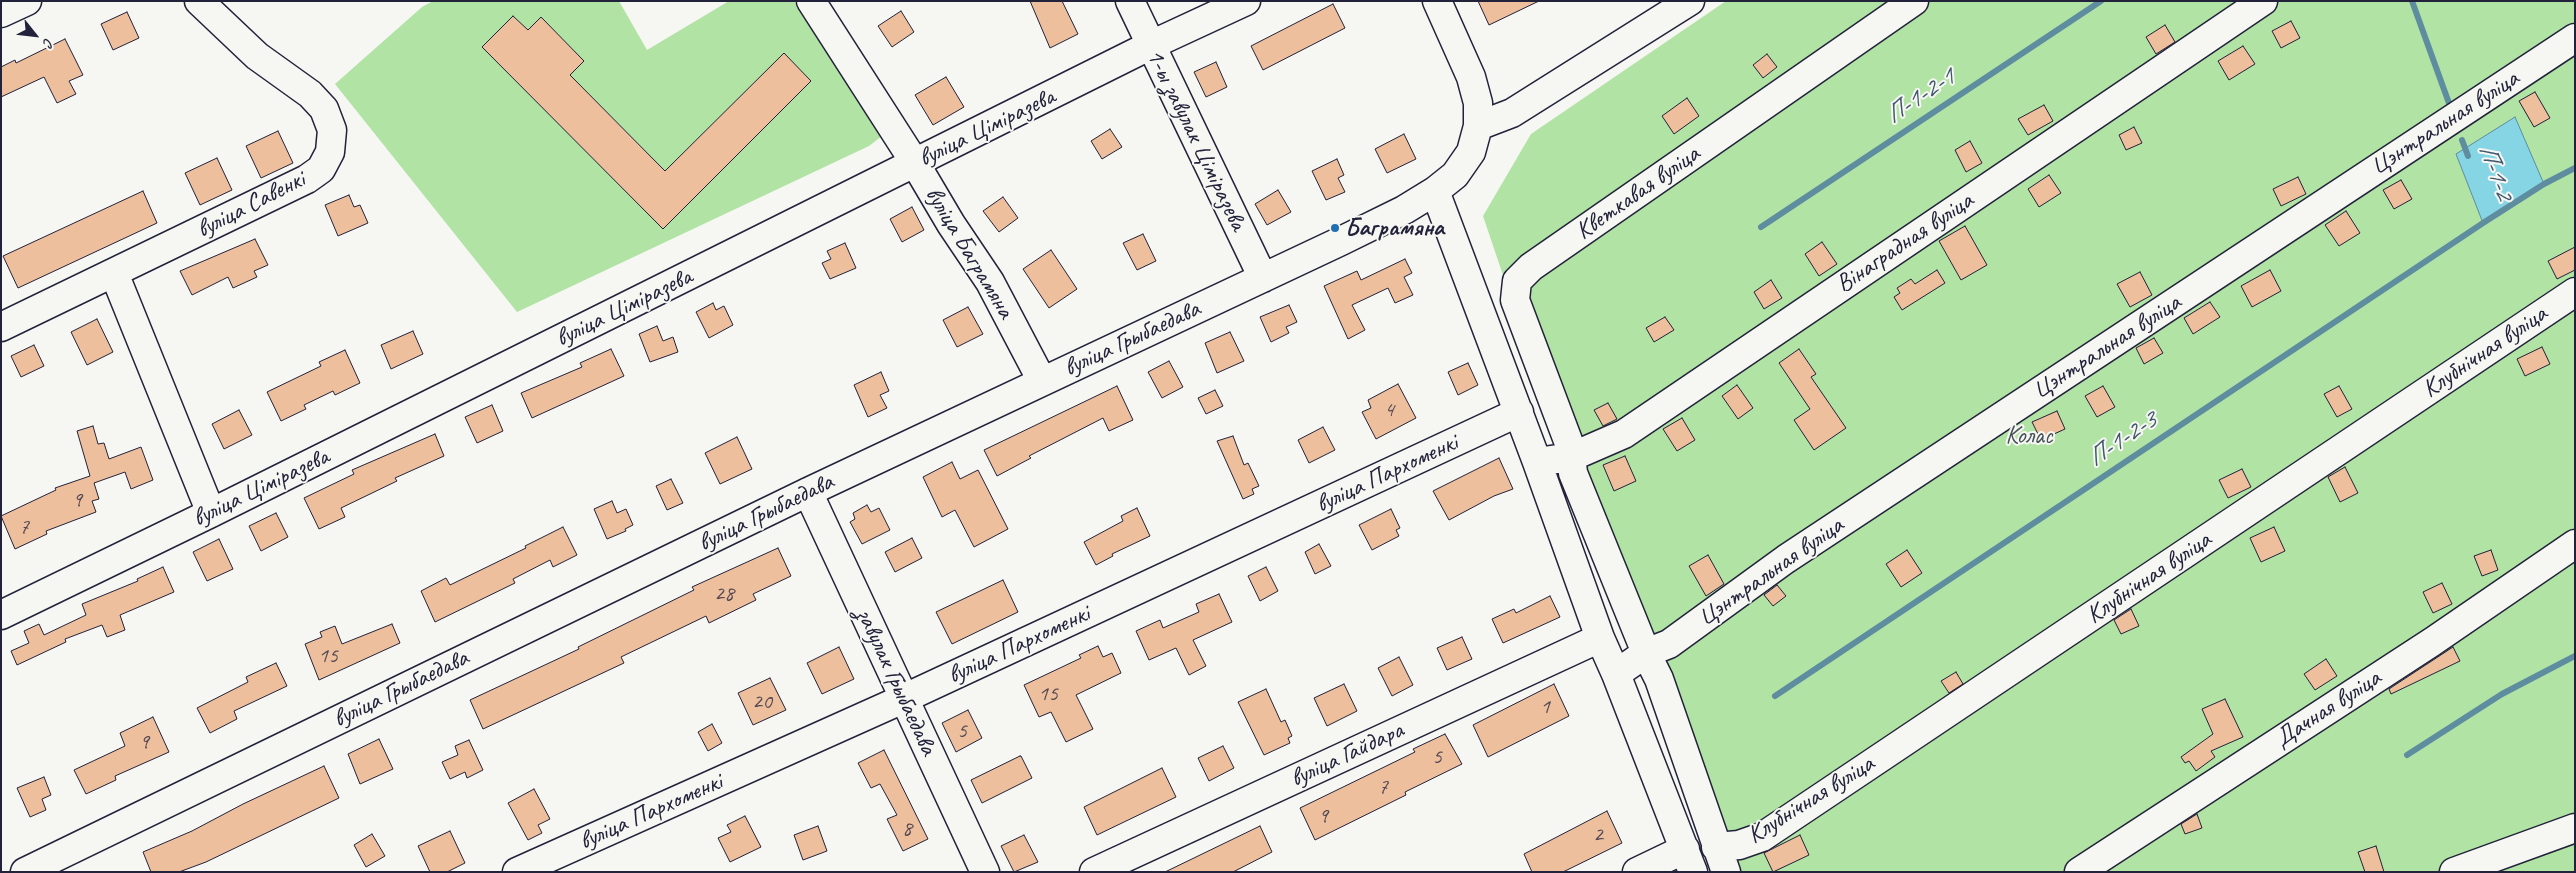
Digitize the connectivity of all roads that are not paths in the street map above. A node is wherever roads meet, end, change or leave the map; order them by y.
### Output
1 (27, 1) edge
2 (199, 1) edge
3 (811, 1) edge
4 (1130, 1) edge
5 (1246, 1) edge
6 (1437, 1) edge
7 (1690, 1) edge
8 (1914, 1) edge
9 (2263, 1) edge
10 (1, 13) edge
11 (2575, 38) edge
12 (1151, 45) junction
13 (1478, 126) junction
14 (915, 163) junction
15 (1435, 191) junction
16 (114, 273) junction
17 (1263, 278) junction
18 (2575, 292) edge
19 (1, 327) edge
20 (1042, 381) junction
21 (1519, 412) junction
22 (1571, 457) junction
23 (1537, 462) junction
24 (808, 492) junction
25 (211, 513) junction
26 (2575, 544) edge
27 (1, 615) edge
28 (1600, 638) junction
29 (1646, 653) junction
30 (1616, 674) junction
31 (903, 699) junction
32 (2575, 828) edge
33 (1721, 859) edge
34 (1689, 860) edge
35 (25, 872) edge
36 (518, 872) edge
37 (985, 872) edge
38 (1094, 872) edge
39 (1637, 872) edge
40 (2080, 872) edge
41 (2454, 872) edge

1 - 10 street
2 - 16 street, вуліца Савенкі
3 - 14 street, вуліца Баграмяна
4 - 12 street, 1-ы завулак Ціміразева
5 - 12 street, вуліца Ціміразева
6 - 13 street, вуліца Грыбаедава
7 - 13 street
8 - 22 street, Кветкавая вуліца
9 - 22 street, Вінаградная вуліца
11 - 29 street, Цэнтральная вуліца
12 - 14 street, вуліца Ціміразева
12 - 17 street, 1-ы завулак Ціміразева
13 - 15 street, вуліца Грыбаедава
14 - 20 street, вуліца Баграмяна
14 - 25 street, вуліца Ціміразева
15 - 17 street, вуліца Грыбаедава
15 - 21 street
16 - 19 street, вуліца Савенкі
16 - 25 street
17 - 20 street, вуліца Грыбаедава
18 - 33 street, Клубнічная вуліца
20 - 24 street, вуліца Грыбаедава
21 - 23 street
21 - 31 street, вуліца Пархоменкі
22 - 23 street, Вінаградная вуліца
22 - 29 street, Кветкавая вуліца
23 - 28 street
24 - 31 street, завулак Грыбаедава
24 - 35 street, вуліца Грыбаедава
25 - 27 street, вуліца Ціміразева
26 - 40 street, Дачная вуліца
28 - 30 street
28 - 38 street, вуліца Гайдара
29 - 30 street, Цэнтральная вуліца
29 - 33 street, Кветкавая вуліца
30 - 34 street
31 - 36 street, вуліца Пархоменкі
31 - 37 street, завулак Грыбаедава
32 - 41 street
34 - 39 street

